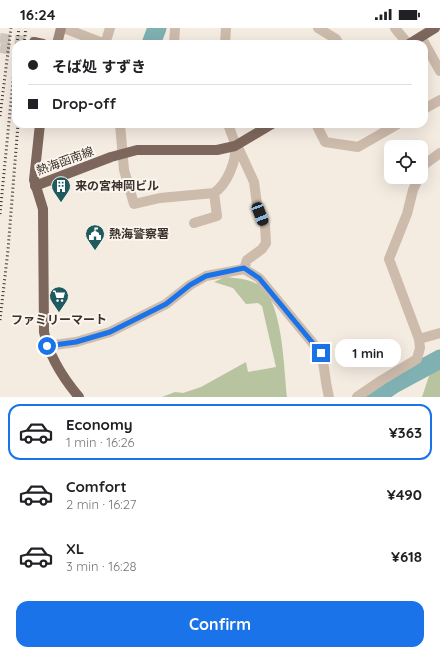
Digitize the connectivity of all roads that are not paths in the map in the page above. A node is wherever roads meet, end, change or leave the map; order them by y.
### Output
1 (62, 28) edge
2 (110, 28) edge
3 (175, 28) edge
4 (226, 28) edge
5 (318, 28) edge
6 (396, 28) edge
7 (435, 28) edge
8 (421, 37) junction
9 (58, 40) edge
10 (94, 40) edge
11 (106, 40) edge
12 (174, 40) edge
13 (225, 40) edge
14 (337, 40) edge
15 (406, 40) edge
16 (416, 40) edge
17 (423, 40) edge
18 (428, 50) edge
19 (440, 71) edge
20 (440, 100) edge
21 (428, 107) edge
22 (39, 128) edge
23 (120, 128) edge
24 (230, 128) edge
25 (265, 128) edge
26 (318, 128) edge
27 (391, 128) edge
28 (236, 145) junction
29 (440, 153) edge
30 (121, 155) junction
31 (428, 162) edge
32 (416, 184) edge
33 (34, 186) junction
34 (214, 193) junction
35 (194, 223) dead end
36 (244, 268) junction
37 (440, 333) edge
38 (418, 339) junction
39 (47, 346) junction
40 (79, 397) edge
41 (329, 397) edge
42 (358, 397) edge

1 - 9 street
1 - 10 street
2 - 11 street
3 - 12 street
4 - 13 street
5 - 14 street
6 - 15 street
7 - 8 main road
8 - 16 main road
8 - 17 street
18 - 19 street
20 - 21 street
22 - 33 main road
23 - 30 street
24 - 28 street
25 - 28 main road, 熱海函南線
26 - 27 street
28 - 30 main road, 熱海函南線
28 - 34 street
28 - 36 street
29 - 31 street
30 - 33 main road, 熱海函南線
30 - 34 street
32 - 38 street
33 - 39 main road, 熱海函南線
34 - 35 street
36 - 39 street
36 - 41 street
37 - 38 street
38 - 42 street
39 - 40 main road, 熱海函南線

